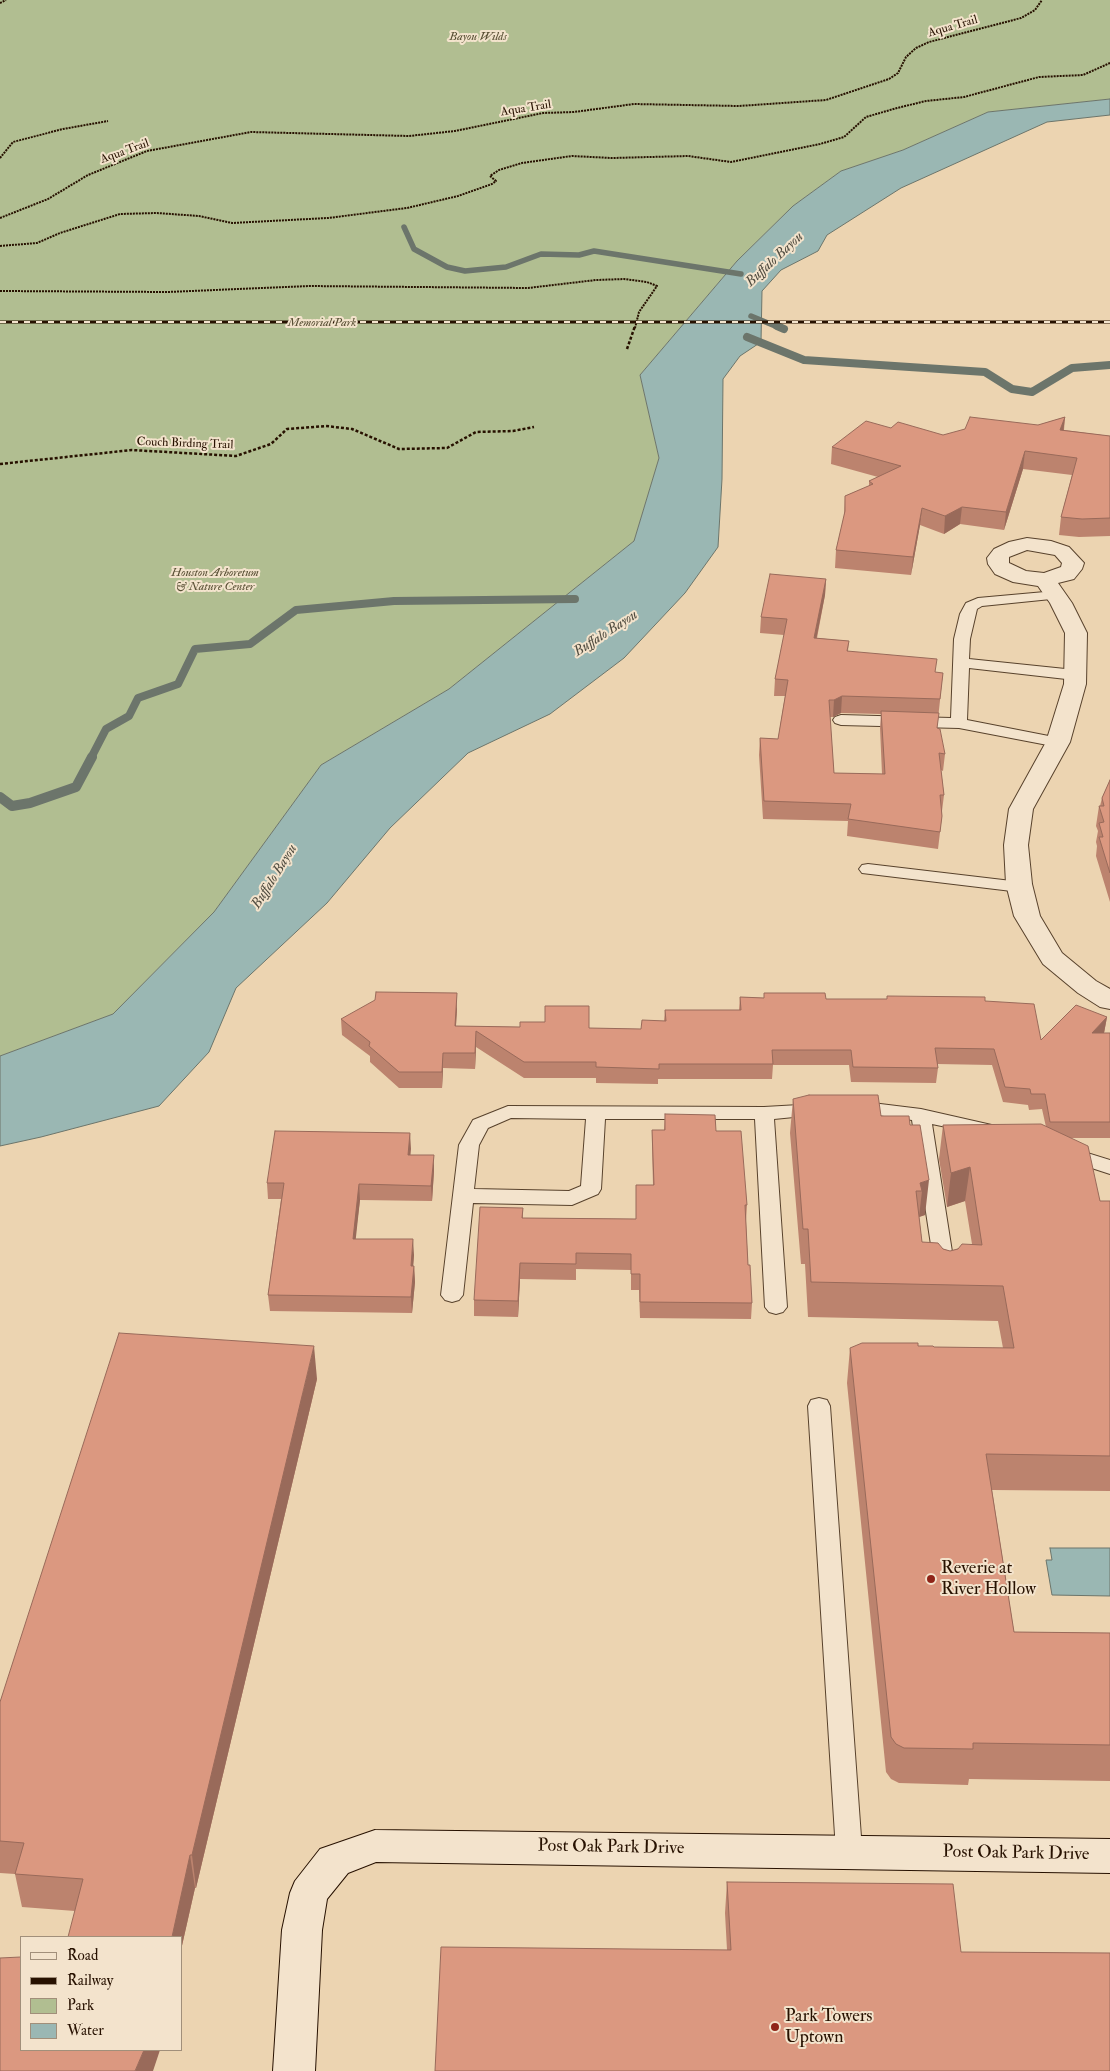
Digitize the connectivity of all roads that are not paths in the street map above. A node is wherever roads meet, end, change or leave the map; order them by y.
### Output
1 (1050, 587) joint
2 (961, 663) junction
3 (1075, 675) junction
4 (841, 720) dead end
5 (958, 723) junction
6 (1058, 742) junction
7 (868, 869) dead end
8 (1020, 887) junction
9 (1110, 1001) edge
10 (596, 1112) junction
11 (764, 1114) junction
12 (921, 1115) junction
13 (1010, 1134) edge
14 (1046, 1146) edge
15 (1110, 1167) edge
16 (464, 1196) junction
17 (946, 1277) edge
18 (452, 1295) dead end
19 (776, 1307) dead end
20 (819, 1406) dead end
21 (849, 1851) junction
22 (1110, 1856) edge
23 (294, 2071) edge

1 - 2 lane
1 - 3 street
2 - 3 lane
2 - 5 lane
3 - 6 street
4 - 5 lane
5 - 6 lane
6 - 8 street
7 - 8 lane
8 - 9 street
10 - 11 lane
10 - 16 lane
10 - 16 lane
11 - 12 lane
11 - 19 lane
12 - 13 lane
12 - 17 lane
14 - 15 lane
16 - 18 lane
20 - 21 lane
21 - 22 street, Post Oak Park Drive
21 - 23 street, Post Oak Park Drive

